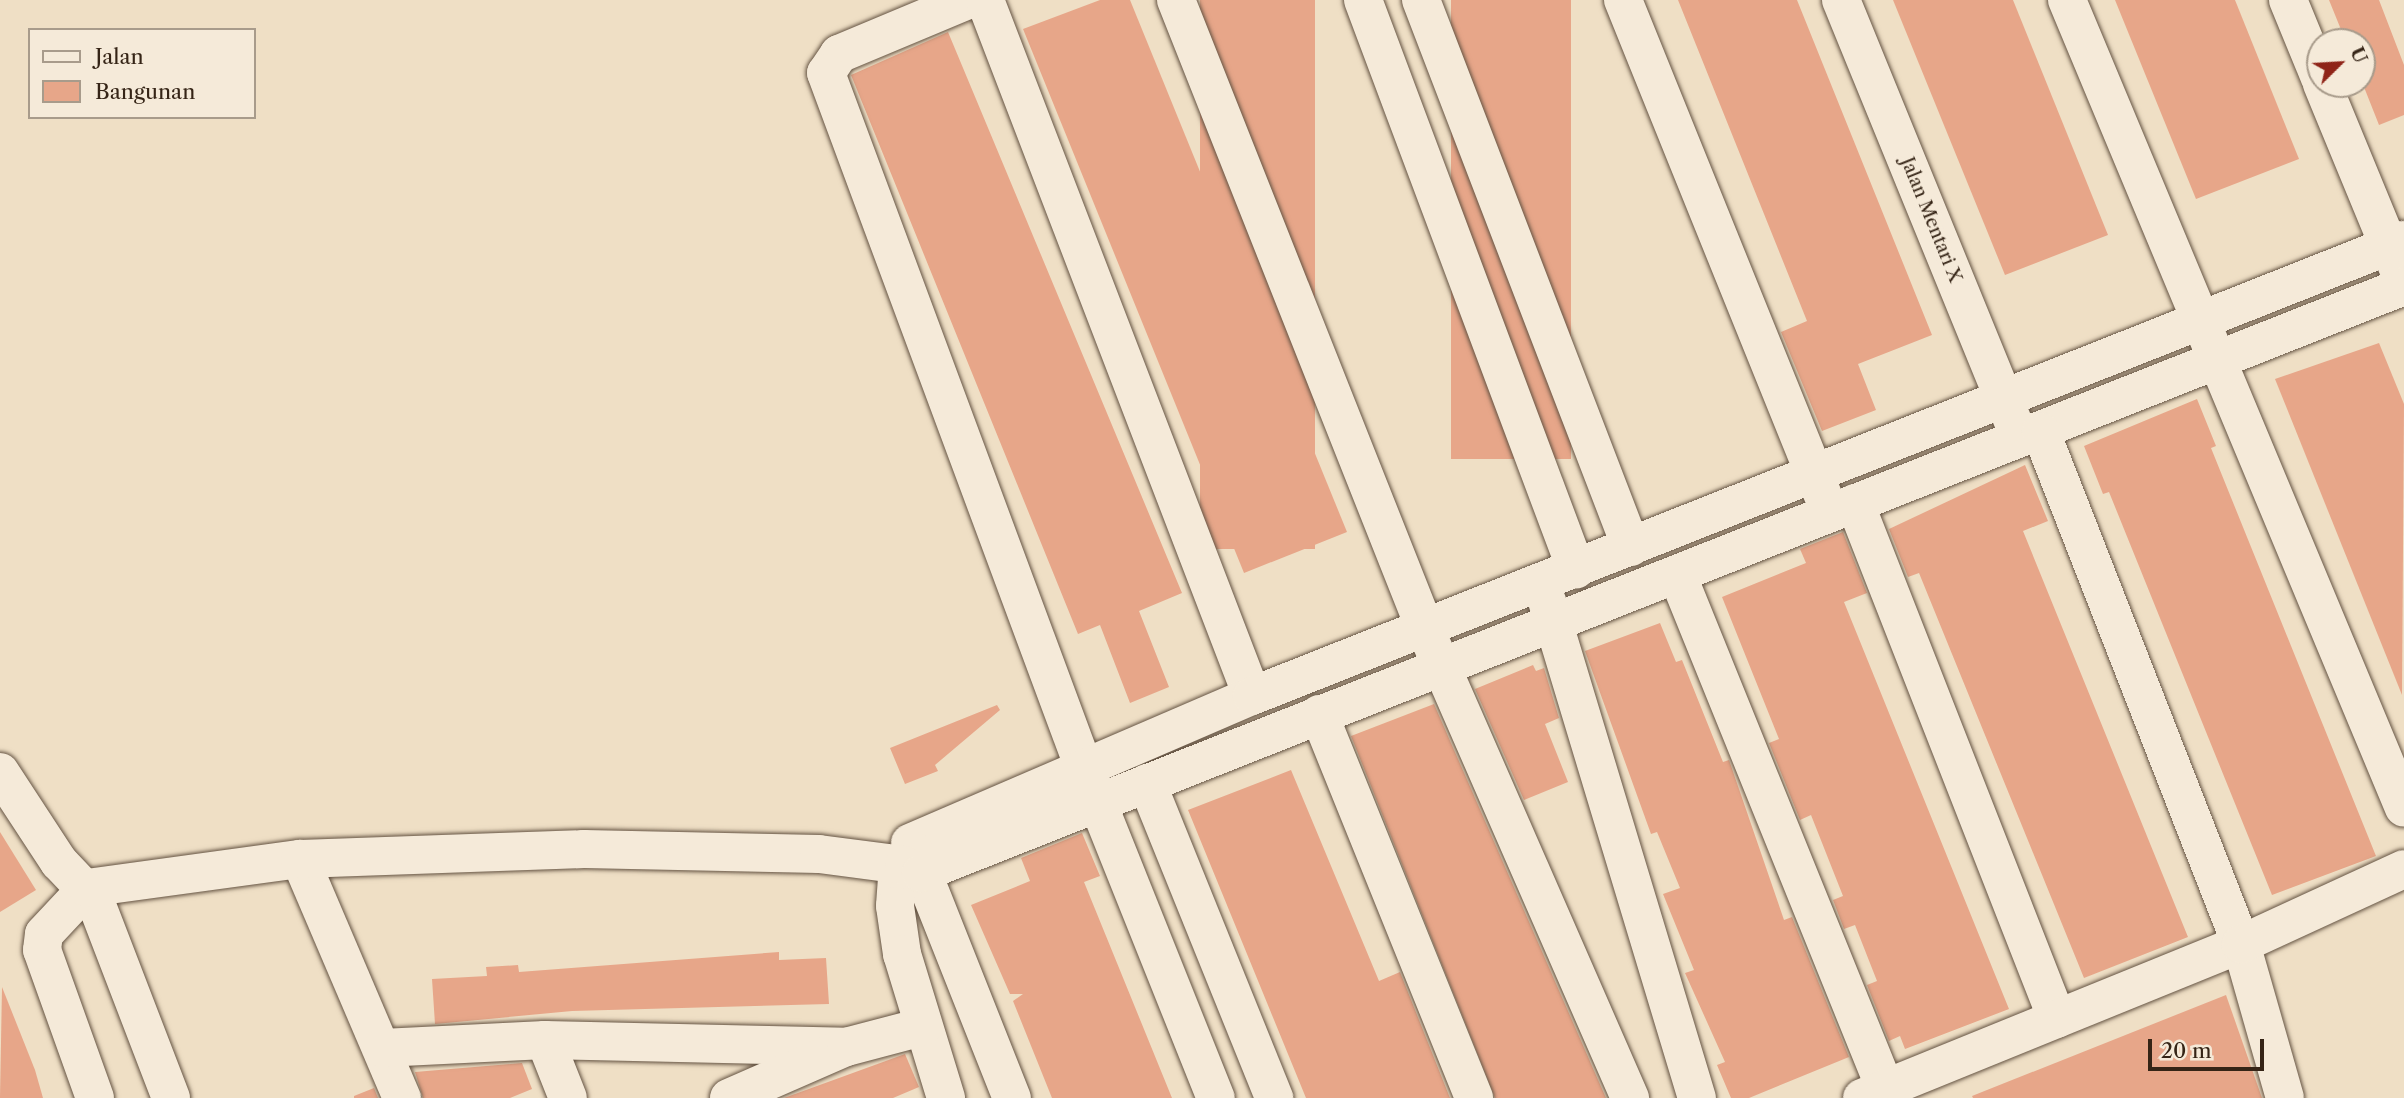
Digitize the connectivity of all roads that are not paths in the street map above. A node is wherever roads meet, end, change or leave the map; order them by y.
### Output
1 (968, 0) edge
2 (985, 0) edge
3 (1176, 0) edge
4 (1363, 0) edge
5 (1420, 0) edge
6 (1623, 0) edge
7 (1841, 0) edge
8 (2067, 0) edge
9 (2288, 0) edge
10 (2306, 44) edge
11 (2329, 98) edge
12 (2396, 243) edge
13 (2404, 284) edge
14 (2199, 321) junction
15 (2218, 360) junction
16 (2003, 399) junction
17 (2031, 436) junction
18 (1814, 473) junction
19 (1842, 508) junction
20 (1631, 547) junction
21 (1576, 569) junction
22 (1677, 574) junction
23 (1541, 583) junction
24 (1553, 624) junction
25 (1426, 631) junction
26 (1447, 670) junction
27 (1252, 696) junction
28 (1319, 714) junction
29 (0, 772) edge
30 (1147, 783) junction
31 (1093, 786) junction
32 (2404, 808) edge
33 (300, 859) junction
34 (908, 861) junction
35 (2404, 869) edge
36 (87, 888) junction
37 (2241, 944) junction
38 (2057, 1019) junction
39 (922, 1027) junction
40 (545, 1040) junction
41 (846, 1047) junction
42 (382, 1048) junction
43 (1874, 1093) edge
44 (95, 1098) edge
45 (171, 1098) edge
46 (402, 1098) edge
47 (568, 1098) edge
48 (729, 1098) edge
49 (946, 1098) edge
50 (1012, 1098) edge
51 (1216, 1098) edge
52 (1274, 1098) edge
53 (1474, 1098) edge
54 (1630, 1098) edge
55 (1697, 1098) edge
56 (2286, 1098) edge

1 - 31 street
2 - 27 street
3 - 25 street
4 - 21 street
5 - 20 street
6 - 18 street
7 - 16 street, Jalan Mentari X
8 - 14 street
9 - 10 street
11 - 12 street
12 - 13 street
12 - 14 street
13 - 15 street
14 - 15 street
14 - 16 street
15 - 17 street
15 - 32 street
16 - 17 street, Jalan Mentari X
16 - 18 street
17 - 19 street
17 - 37 street, Jalan Mentari X
18 - 19 street
18 - 20 street
19 - 22 street
19 - 38 street
20 - 21 street
21 - 23 street
22 - 24 street
22 - 43 street
23 - 24 street
23 - 25 street
24 - 26 street
24 - 55 street
25 - 26 street
25 - 27 street
26 - 28 street
26 - 54 street
27 - 31 street
28 - 30 street
28 - 53 street
29 - 36 street
30 - 31 street
30 - 52 street
31 - 34 street
31 - 51 street
33 - 34 street
33 - 36 street
33 - 42 street
34 - 39 street
34 - 50 street
35 - 37 street
36 - 44 street
36 - 45 street
37 - 38 street
37 - 56 street, Jalan Mentari X
38 - 43 street
39 - 41 street
39 - 49 street
40 - 41 street
40 - 42 street
40 - 47 street
41 - 48 street
42 - 46 street

